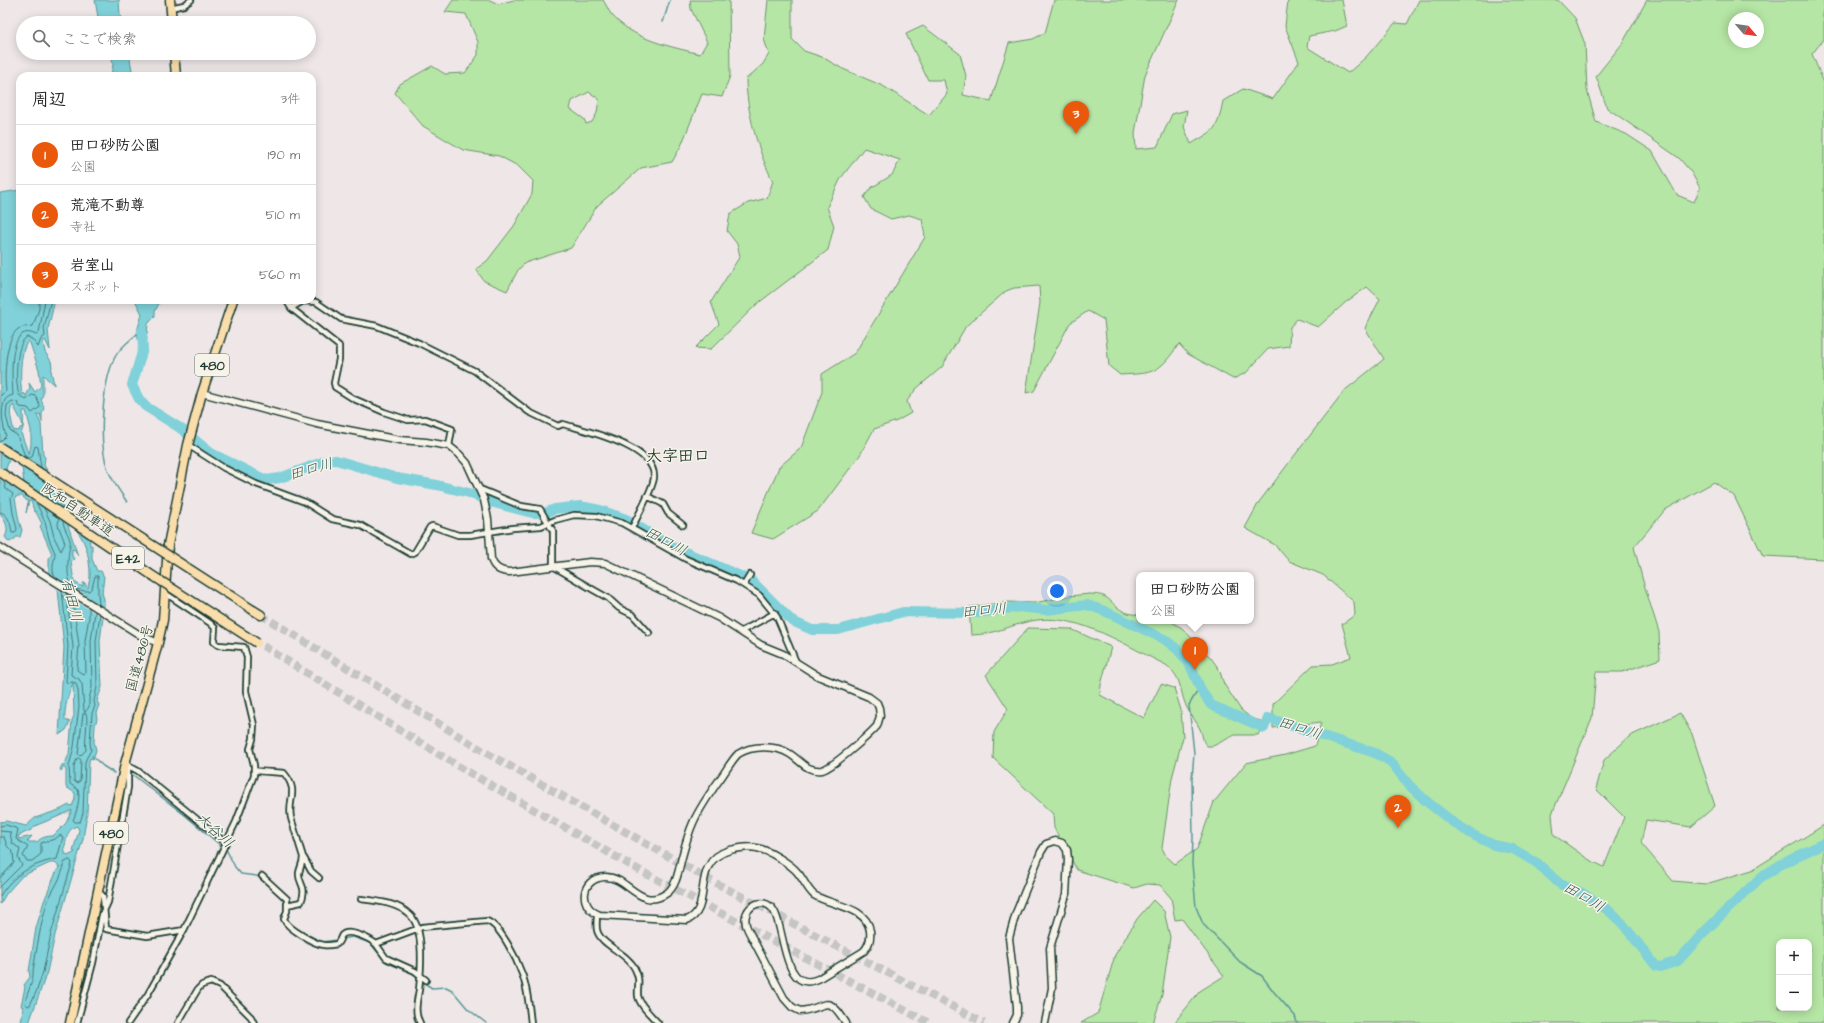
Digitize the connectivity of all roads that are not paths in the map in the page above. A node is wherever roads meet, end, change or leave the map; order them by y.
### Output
1 (191, 0) edge
2 (170, 4) edge
3 (171, 16) edge
4 (175, 60) edge
5 (176, 72) edge
6 (316, 302) edge
7 (232, 304) edge
8 (288, 304) edge
9 (298, 304) edge
10 (291, 308) junction
11 (202, 393) junction
12 (189, 443) junction
13 (449, 446) junction
14 (0, 447) edge
15 (0, 472) edge
16 (481, 492) junction
17 (647, 496) junction
18 (547, 521) junction
19 (683, 525) dead end
20 (632, 528) junction
21 (490, 532) junction
22 (0, 547) edge
23 (553, 566) junction
24 (750, 576) dead end
25 (745, 584) junction
26 (165, 593) junction
27 (775, 614) junction
28 (261, 615) tunnel mouth
29 (742, 631) junction
30 (649, 633) dead end
31 (158, 644) junction
32 (260, 644) tunnel mouth
33 (796, 662) junction
34 (126, 764) junction
35 (254, 770) junction
36 (226, 843) junction
37 (303, 857) junction
38 (262, 876) dead end
39 (319, 878) dead end
40 (99, 892) junction
41 (361, 898) dead end
42 (287, 905) junction
43 (104, 912) junction
44 (597, 914) junction
45 (417, 929) junction
46 (184, 930) junction
47 (376, 944) junction
48 (421, 974) junction
49 (426, 980) dead end
50 (70, 1023) edge
51 (77, 1023) edge
52 (128, 1023) edge
53 (178, 1023) edge
54 (254, 1023) edge
55 (420, 1023) edge
56 (531, 1023) edge
57 (658, 1023) edge
58 (846, 1023) edge
59 (1013, 1023) edge
60 (1045, 1023) edge

1 - 2 street
2 - 3 highway
4 - 5 highway
6 - 17 street
7 - 11 highway, 国道480号 / 480
8 - 10 street
9 - 10 street
10 - 13 street
11 - 12 highway, 国道480号 / 480
11 - 13 street
12 - 21 street
12 - 26 highway, 国道480号 / 480
13 - 16 street
14 - 28 highway, 阪和自動車道 / E42, bridge
15 - 32 highway, 阪和自動車道 / E42, bridge
16 - 18 street
16 - 21 street
17 - 19 street
17 - 20 street
18 - 20 street
18 - 21 street
18 - 23 street
20 - 25 street
21 - 23 street
22 - 31 street
23 - 29 street
23 - 30 street
24 - 25 street
25 - 27 street
26 - 31 highway, 国道480号 / 480
26 - 35 street
27 - 29 street
27 - 33 street
29 - 33 street
31 - 34 highway, 国道480号 / 480
33 - 44 street
34 - 36 street
34 - 40 highway, 国道480号 / 480
34 - 43 street
35 - 36 street
35 - 37 street
36 - 46 street
37 - 39 street
37 - 42 street
38 - 42 street
40 - 43 street
40 - 50 highway, 国道480号 / 480
41 - 45 street
42 - 47 street
43 - 46 street
43 - 51 street
44 - 57 street
44 - 58 street
45 - 47 street
45 - 48 street
45 - 56 street
46 - 52 street
47 - 48 street
48 - 49 street
48 - 55 street
53 - 54 street
59 - 60 street

